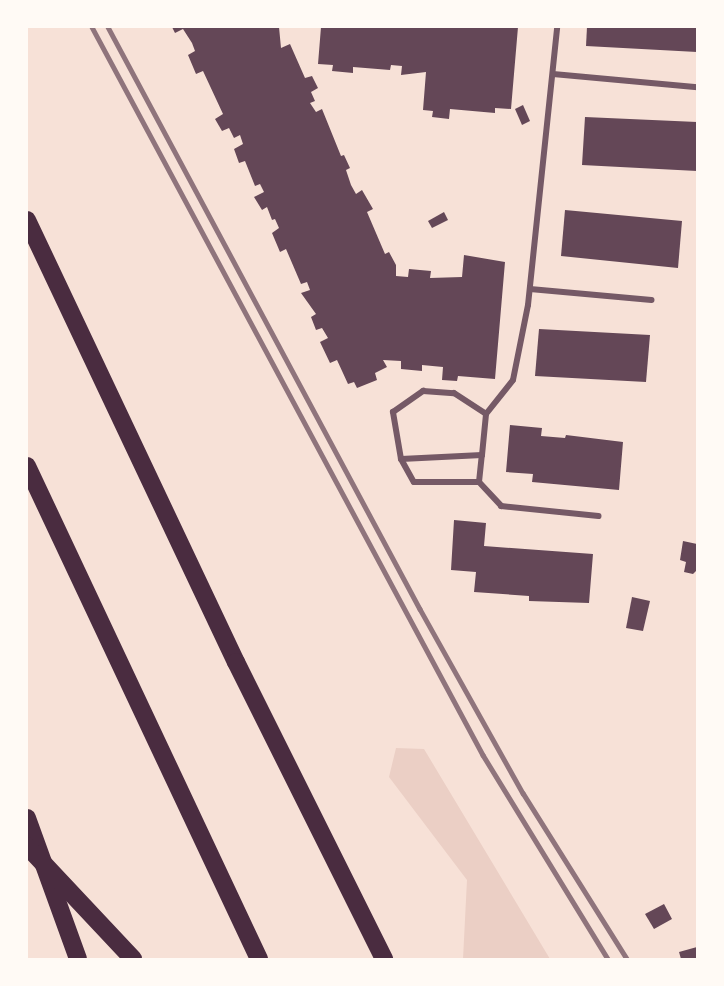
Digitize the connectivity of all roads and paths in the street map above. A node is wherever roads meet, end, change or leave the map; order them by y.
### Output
1 (557, 27) edge
2 (553, 74) junction
3 (697, 87) edge
4 (27, 220) edge
5 (530, 289) junction
6 (652, 300) dead end
7 (486, 414) junction
8 (482, 456) junction
9 (401, 459) junction
10 (27, 466) edge
11 (479, 482) junction
12 (598, 516) dead end
13 (27, 818) edge
14 (27, 846) edge
15 (78, 959) edge
16 (133, 959) edge
17 (259, 959) edge
18 (384, 959) edge

1 - 2 street
2 - 3 street
2 - 5 street
4 - 18 highway
5 - 6 street
5 - 7 street
7 - 8 street
7 - 9 street
8 - 9 street
8 - 11 street
9 - 11 street
10 - 17 highway
11 - 12 street
13 - 15 highway
14 - 16 highway

